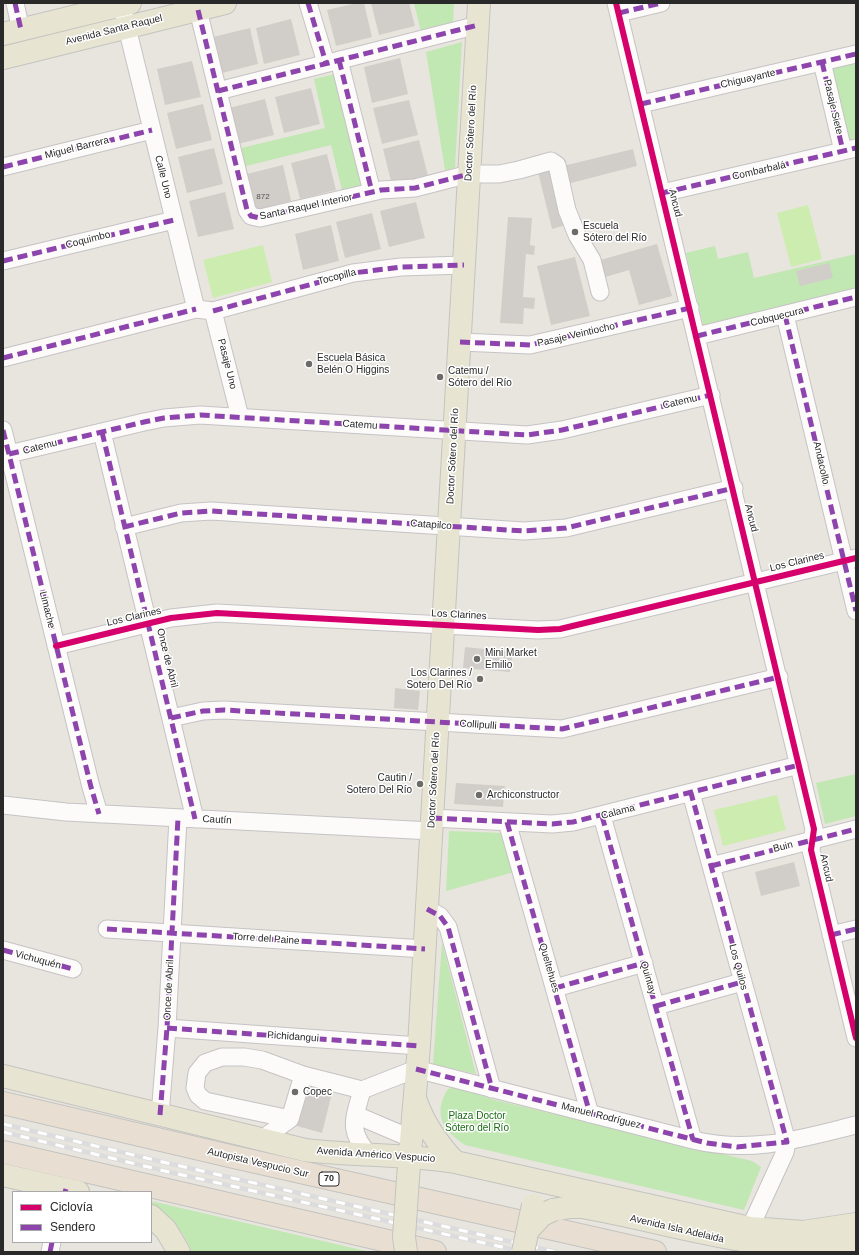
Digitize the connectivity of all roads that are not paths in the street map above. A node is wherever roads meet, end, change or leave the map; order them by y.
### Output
1 (15, 3) edge
2 (225, 3) edge
3 (308, 3) edge
4 (479, 3) edge
5 (661, 3) edge
6 (124, 4) edge
7 (618, 8) edge
8 (198, 10) junction
9 (478, 25) junction
10 (126, 27) junction
11 (12, 32) edge
12 (856, 54) edge
13 (3, 58) edge
14 (332, 62) junction
15 (822, 62) junction
16 (218, 91) junction
17 (641, 104) junction
18 (152, 130) junction
19 (850, 150) edge
20 (3, 167) edge
21 (469, 174) junction
22 (372, 192) junction
23 (662, 193) junction
24 (174, 220) junction
25 (3, 261) edge
26 (464, 265) junction
27 (600, 292) dead end
28 (856, 297) edge
29 (690, 308) junction
30 (196, 309) junction
31 (213, 311) junction
32 (785, 315) junction
33 (697, 336) junction
34 (460, 342) junction
35 (3, 358) edge
36 (711, 395) junction
37 (240, 417) junction
38 (3, 430) edge
39 (454, 431) junction
40 (102, 432) junction
41 (9, 454) junction
42 (734, 488) junction
43 (449, 526) junction
44 (124, 527) junction
45 (850, 559) edge
46 (756, 582) junction
47 (856, 611) edge
48 (148, 624) junction
49 (444, 624) junction
50 (56, 646) junction
51 (779, 677) junction
52 (171, 718) junction
53 (438, 722) junction
54 (799, 764) junction
55 (691, 793) junction
56 (3, 805) edge
57 (99, 814) junction
58 (602, 816) junction
59 (186, 818) junction
60 (507, 822) junction
61 (432, 824) junction
62 (856, 829) edge
63 (813, 840) junction
64 (711, 866) junction
65 (427, 909) junction
66 (107, 929) dead end
67 (856, 929) edge
68 (172, 933) junction
69 (832, 935) junction
70 (425, 949) junction
71 (3, 950) edge
72 (644, 963) junction
73 (73, 969) dead end
74 (742, 982) junction
75 (555, 988) junction
76 (656, 1006) junction
77 (167, 1028) junction
78 (855, 1028) edge
79 (419, 1046) junction
80 (416, 1069) junction
81 (303, 1075) junction
82 (3, 1076) edge
83 (492, 1089) junction
84 (362, 1090) junction
85 (414, 1093) junction
86 (3, 1102) edge
87 (215, 1104) junction
88 (590, 1114) junction
89 (160, 1115) junction
90 (290, 1119) junction
91 (355, 1121) junction
92 (193, 1122) junction
93 (856, 1125) edge
94 (262, 1139) junction
95 (693, 1140) junction
96 (787, 1142) junction
97 (410, 1147) junction
98 (3, 1152) edge
99 (370, 1156) junction
100 (455, 1162) junction
101 (3, 1175) edge
102 (522, 1177) junction
103 (70, 1191) edge
104 (543, 1208) junction
105 (152, 1217) edge
106 (856, 1224) edge
107 (750, 1228) junction
108 (856, 1246) edge
109 (404, 1247) edge
110 (179, 1252) edge
111 (435, 1252) edge
112 (523, 1252) edge
113 (655, 1252) edge

1 - 11 street
2 - 8 main road, Avenida Santa Raquel
3 - 14 street
4 - 9 main road, Doctor Sótero del Río
5 - 7 street
6 - 10 street, Calle Uno
6 - 11 main road
7 - 17 street, Ancud
8 - 10 main road, Avenida Santa Raquel
8 - 16 street, Santa Raquel Interior
9 - 14 street
9 - 21 main road, Doctor Sótero del Río
10 - 13 main road, Avenida Santa Raquel
10 - 18 street, Calle Uno
12 - 15 street, Chiguayante
14 - 16 street
14 - 22 street
15 - 17 street, Chiguayante
15 - 19 street, Pasaje Siete
16 - 22 street, Santa Raquel Interior
17 - 23 street, Ancud
18 - 20 street, Miguel Barrera
18 - 24 street, Calle Uno
19 - 23 street, Combarbalá
21 - 22 street, Santa Raquel Interior
21 - 26 main road, Doctor Sótero del Río
21 - 27 street, Santa Raquel Interior
23 - 29 street, Ancud
24 - 25 street, Coquimbo
24 - 30 street, Calle Uno
26 - 31 street, Tocopilla
26 - 34 main road, Doctor Sótero del Río
28 - 32 street, Cobquecura
29 - 33 street, Ancud
29 - 34 street, Pasaje Veintiocho
30 - 31 street
30 - 35 street
31 - 37 street, Pasaje Uno
32 - 33 street, Cobquecura
32 - 45 street, Andacollo
33 - 36 street, Ancud
34 - 39 main road, Doctor Sótero del Río
36 - 39 street, Catemu
36 - 42 street, Ancud
37 - 39 street, Catemu
37 - 40 street, Catemu
38 - 41 street, Limache
39 - 43 main road, Doctor Sótero del Río
40 - 41 street, Catemu
40 - 44 street, Once de Abril
41 - 50 street, Limache
42 - 43 street, Catapilco
42 - 46 street, Ancud
43 - 44 street, Catapilco
43 - 49 main road, Doctor Sótero del Río
44 - 48 street, Once de Abril
45 - 46 street, Los Clarines
45 - 47 street, Andacollo
46 - 49 street, Los Clarines
46 - 51 street, Ancud
48 - 49 street, Los Clarines
48 - 50 street, Los Clarines
48 - 52 street, Once de Abril
49 - 53 main road, Doctor Sótero del Río
50 - 57 street, Limache
51 - 53 street, Collipulli
51 - 54 street, Ancud
52 - 53 street, Collipulli
52 - 59 street, Once de Abril
53 - 61 main road, Doctor Sótero del Río
54 - 55 street, Calama
54 - 63 street, Ancud
55 - 58 street, Calama
55 - 64 street, Los Quilos
56 - 57 street, Cautín
57 - 59 street, Cautín
58 - 60 street, Calama
58 - 72 street, Quintay
59 - 61 street, Cautín
59 - 68 street, Once de Abril
60 - 61 street, Calama
60 - 75 street, Queltehues
61 - 65 main road, Doctor Sótero del Río
62 - 63 street, Buin
63 - 64 street, Buin
63 - 69 street, Ancud
64 - 74 street, Los Quilos
65 - 70 main road, Doctor Sótero del Río
65 - 83 street
66 - 68 street, Torre del Paine
67 - 69 street
68 - 70 street, Torre del Paine
68 - 77 street, Once de Abril
69 - 78 street, Ancud
70 - 79 main road, Doctor Sótero del Río
71 - 73 street, Vichuquén
72 - 75 street
72 - 76 street, Quintay
74 - 76 street
74 - 96 street, Los Quilos
75 - 88 street, Queltehues
76 - 95 street, Quintay
77 - 79 street, Pichidangui
77 - 89 street, Once de Abril
79 - 80 main road, Doctor Sótero del Río
80 - 83 street, Manuel Rodríguez
80 - 84 street
80 - 85 main road, Doctor Sótero del Río
81 - 84 street
81 - 87 street
81 - 90 street
82 - 89 main road, Avenida Américo Vespucio
83 - 88 street, Manuel Rodríguez
84 - 91 street
85 - 97 main road, Doctor Sótero del Río
85 - 100 main road
86 - 113 highway, Autopista Vespucio Sur / 70
87 - 90 street
87 - 92 street
88 - 95 street, Manuel Rodríguez
89 - 92 main road, Avenida Américo Vespucio
90 - 94 street
91 - 97 street
91 - 99 street
92 - 94 main road, Avenida Américo Vespucio
93 - 96 street, Manuel Rodríguez
94 - 99 main road, Avenida Américo Vespucio
95 - 96 street, Manuel Rodríguez
96 - 107 street
97 - 99 main road, Avenida Américo Vespucio
97 - 100 main road, Avenida Américo Vespucio
97 - 109 main road, Doctor Sótero del Río, bridge
98 - 111 highway
100 - 102 main road, Avenida Américo Vespucio
101 - 103 main road
102 - 104 main road
102 - 107 main road, Avenida Américo Vespucio
104 - 108 main road, Avenida Isla Adelaida
104 - 112 main road, Avenida Isla Adelaida, bridge
105 - 110 main road
106 - 107 main road, Avenida Américo Vespucio

